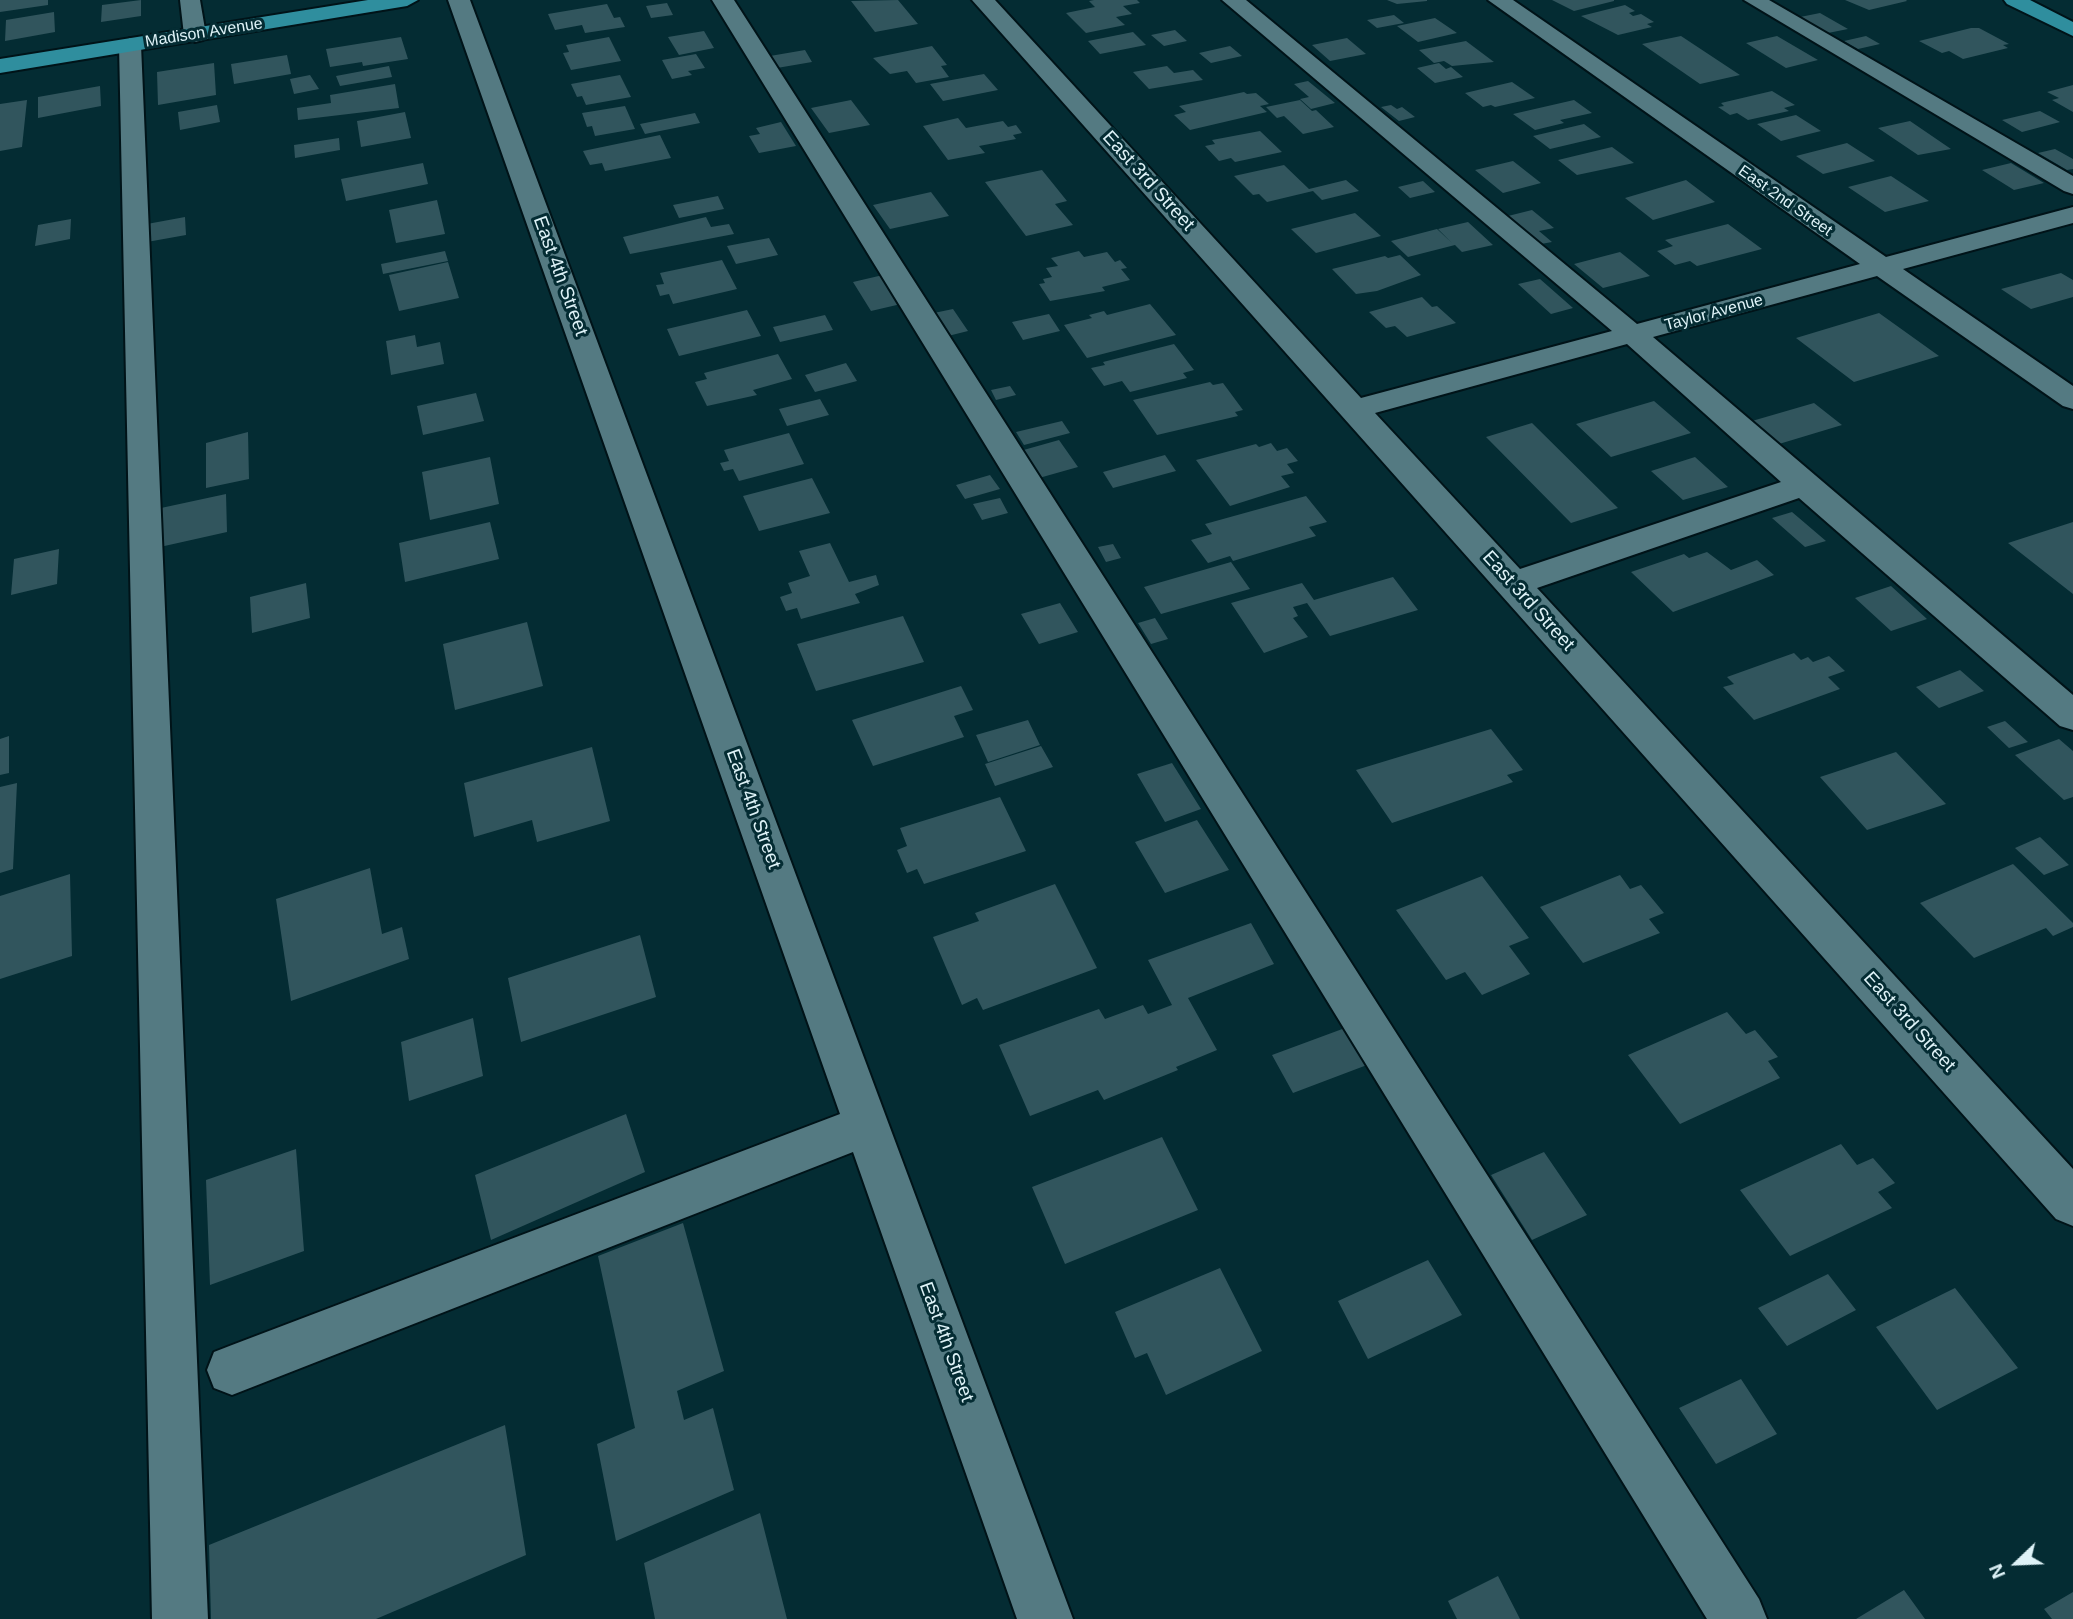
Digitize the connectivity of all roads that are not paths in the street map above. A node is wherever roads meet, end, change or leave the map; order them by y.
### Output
1 (190, 0) edge
2 (407, 0) edge
3 (459, 0) edge
4 (723, 0) edge
5 (983, 0) edge
6 (1233, 0) edge
7 (1499, 0) edge
8 (1754, 0) edge
9 (2014, 0) edge
10 (2073, 30) edge
11 (195, 34) junction
12 (130, 45) junction
13 (0, 66) edge
14 (2073, 186) edge
15 (2073, 215) edge
16 (1881, 268) junction
17 (1632, 335) junction
18 (2073, 400) edge
19 (1354, 409) junction
20 (1804, 485) junction
21 (1513, 584) junction
22 (2073, 716) edge
23 (868, 1125) junction
24 (2073, 1203) edge
25 (232, 1370) dead end
26 (180, 1619) edge
27 (1045, 1619) edge
28 (1739, 1619) edge

1 - 11 street
2 - 11 main road, Madison Avenue
3 - 23 street, East 4th Street
4 - 28 street
5 - 19 street, East 3rd Street
6 - 17 street
7 - 16 street, East 2nd Street
8 - 14 street
9 - 10 main road
11 - 12 main road, Madison Avenue
12 - 13 main road, Madison Avenue
12 - 26 street
15 - 16 street, Taylor Avenue
16 - 17 street, Taylor Avenue
16 - 18 street, East 2nd Street
17 - 19 street, Taylor Avenue
17 - 20 street
19 - 21 street, East 3rd Street
20 - 21 street
20 - 22 street
21 - 24 street, East 3rd Street
23 - 25 street
23 - 27 street, East 4th Street

